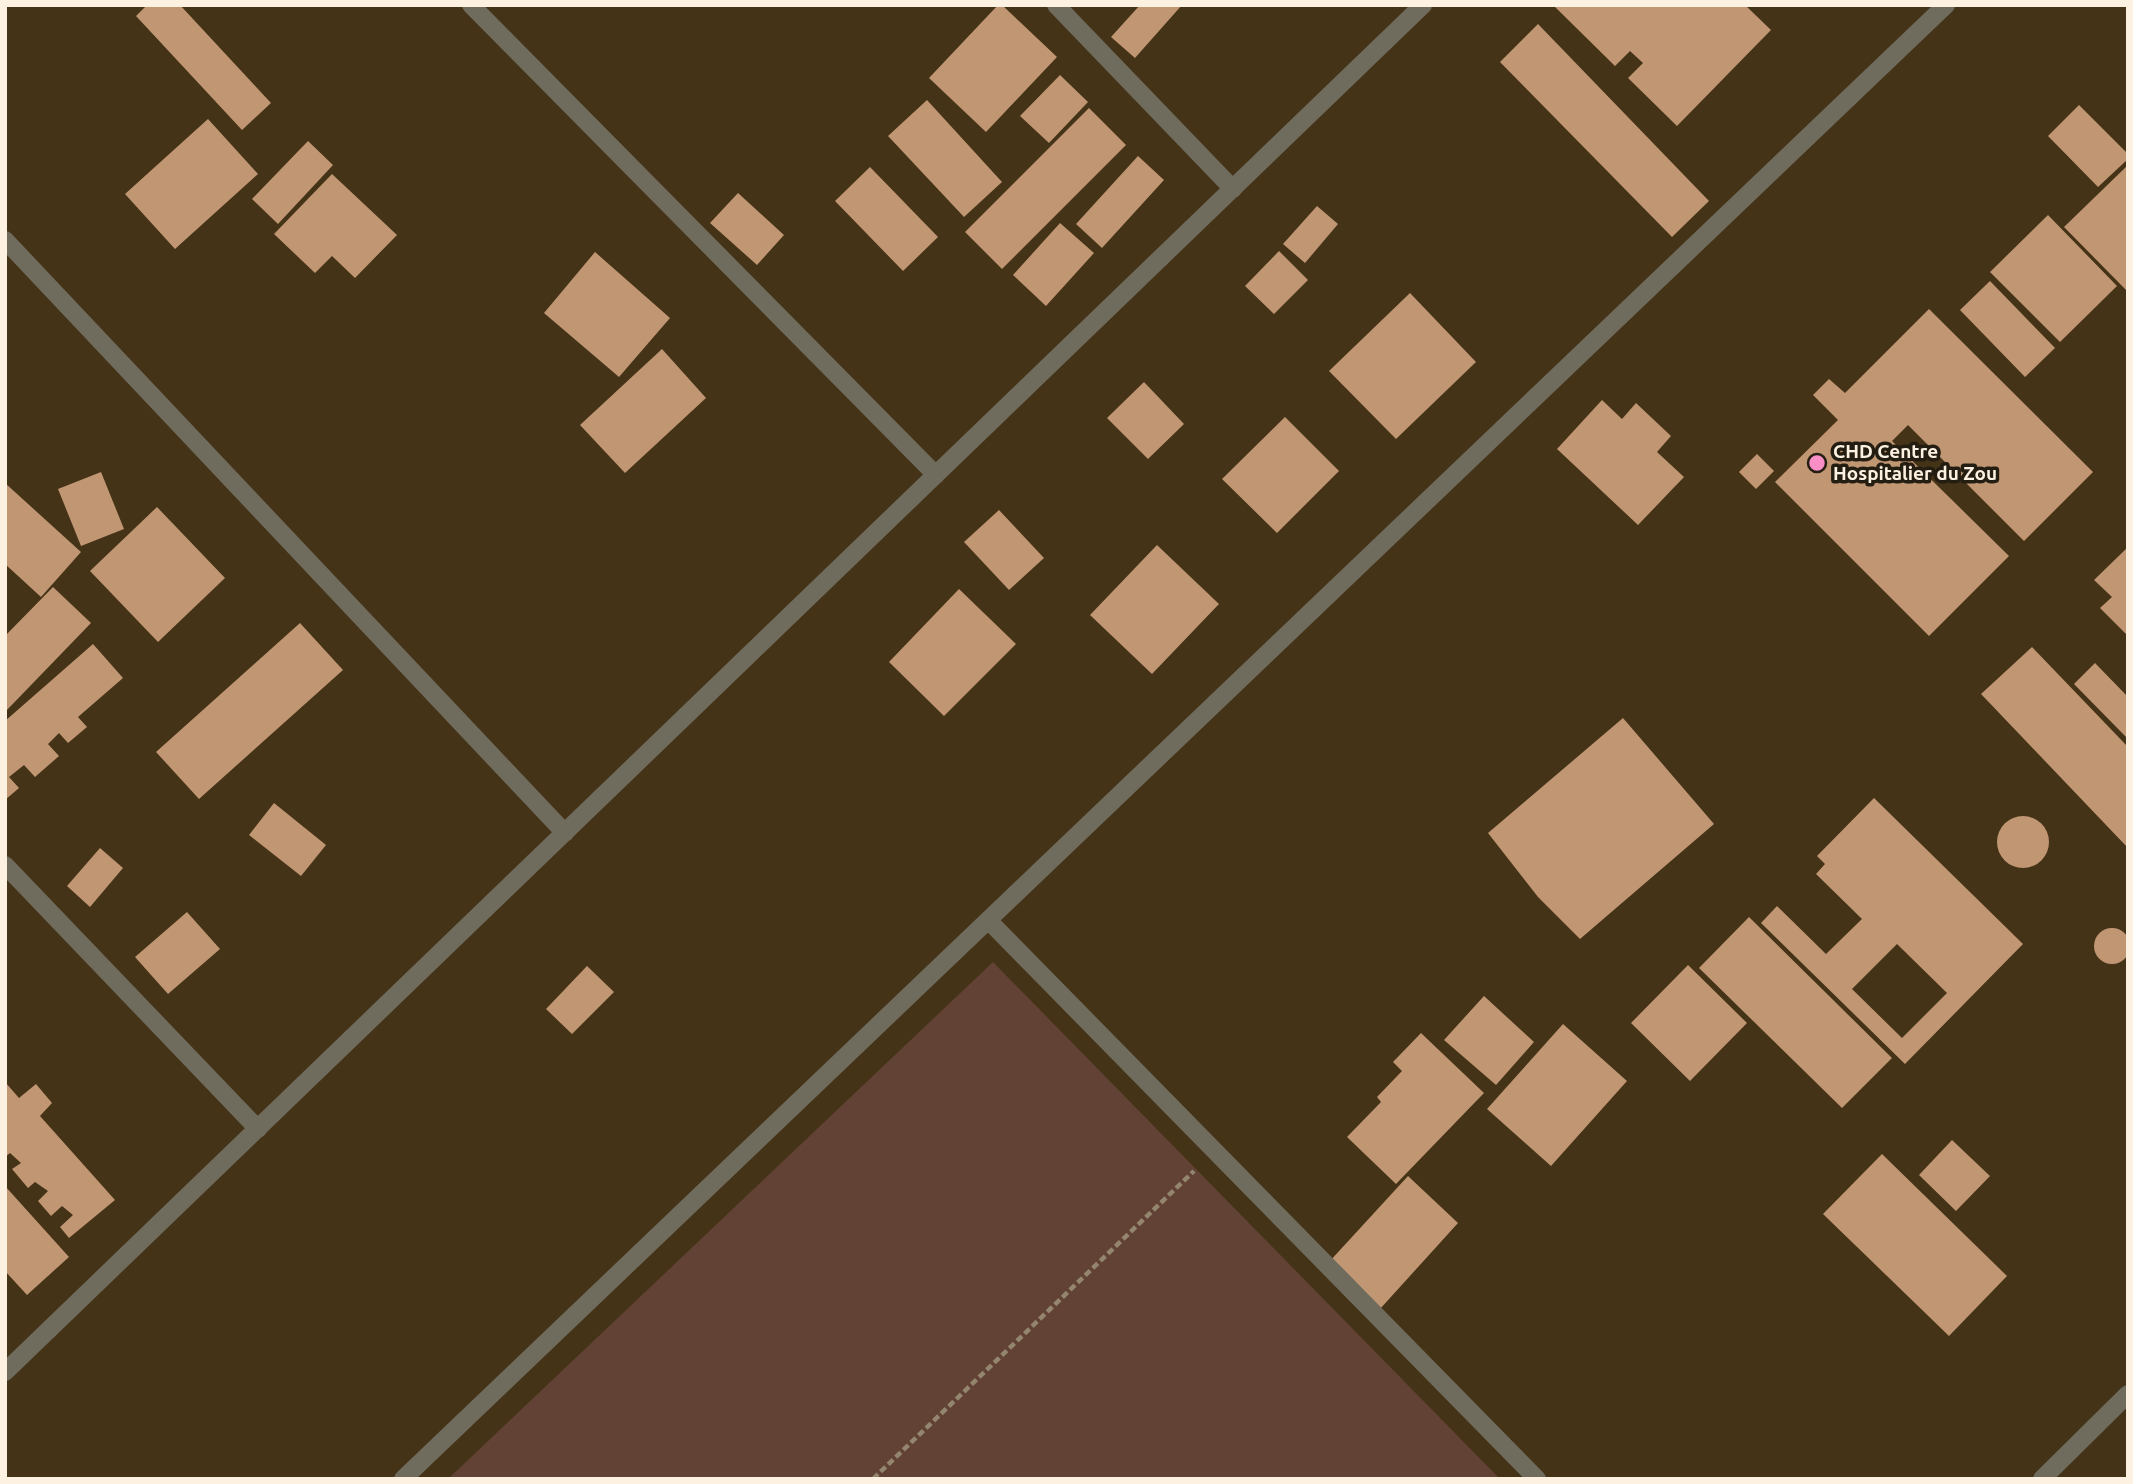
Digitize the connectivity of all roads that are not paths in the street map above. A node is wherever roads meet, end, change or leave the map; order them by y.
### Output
1 (471, 5) edge
2 (1056, 5) edge
3 (1423, 5) edge
4 (1946, 5) edge
5 (1233, 189) junction
6 (5, 240) edge
7 (936, 475) junction
8 (565, 833) junction
9 (5, 864) edge
10 (988, 920) junction
11 (258, 1129) junction
12 (5, 1372) edge
13 (2128, 1394) edge
14 (403, 1479) edge
15 (1537, 1479) edge
16 (2042, 1479) edge

1 - 7 street
2 - 5 street
3 - 5 street
4 - 10 street
5 - 7 street
6 - 8 street
7 - 8 street
8 - 11 street
9 - 11 street
10 - 14 street
10 - 15 street
11 - 12 street
13 - 16 street

